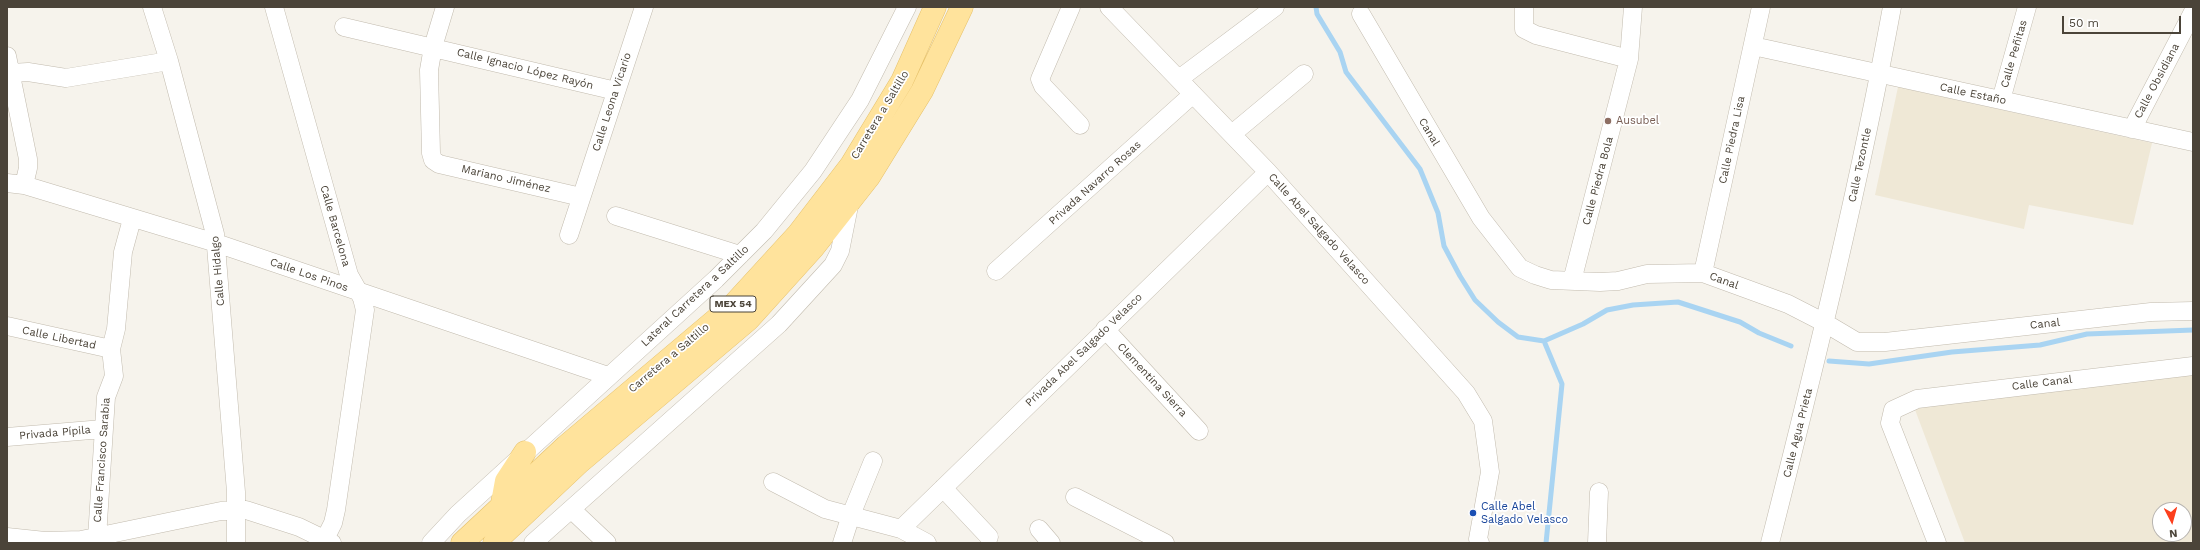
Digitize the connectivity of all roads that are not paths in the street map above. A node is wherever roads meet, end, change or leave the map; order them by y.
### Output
1 (152, 7) edge
2 (274, 7) edge
3 (445, 7) edge
4 (644, 7) edge
5 (907, 7) edge
6 (935, 7) edge
7 (962, 7) edge
8 (1071, 7) edge
9 (1109, 7) edge
10 (1274, 7) edge
11 (1524, 7) edge
12 (1632, 7) edge
13 (1761, 7) edge
14 (1892, 7) edge
15 (2027, 7) edge
16 (2193, 12) edge
17 (1361, 14) dead end
18 (344, 27) dead end
19 (1753, 46) junction
20 (433, 47) junction
21 (7, 56) edge
22 (1630, 59) junction
23 (168, 61) junction
24 (11, 74) junction
25 (1304, 74) dead end
26 (1880, 74) junction
27 (1179, 80) junction
28 (616, 91) junction
29 (1193, 94) junction
30 (2001, 100) junction
31 (1080, 125) dead end
32 (2132, 129) junction
33 (1232, 134) junction
34 (2193, 142) edge
35 (1268, 172) junction
36 (15, 184) edge
37 (581, 197) junction
38 (850, 201) junction
39 (616, 216) dead end
40 (132, 219) junction
41 (569, 234) dead end
42 (216, 243) junction
43 (740, 255) junction
44 (996, 271) dead end
45 (1703, 273) junction
46 (1572, 281) junction
47 (358, 291) junction
48 (2193, 311) edge
49 (1825, 323) junction
50 (7, 326) edge
51 (1105, 329) junction
52 (111, 349) junction
53 (2193, 366) edge
54 (608, 376) junction
55 (103, 429) junction
56 (1199, 431) dead end
57 (7, 437) edge
58 (525, 452) junction
59 (873, 461) dead end
60 (773, 482) dead end
61 (943, 488) junction
62 (1599, 492) dead end
63 (1075, 497) dead end
64 (502, 504) junction
65 (571, 509) junction
66 (236, 510) junction
67 (851, 515) junction
68 (901, 529) junction
69 (1038, 529) dead end
70 (7, 537) edge
71 (989, 537) dead end
72 (106, 539) edge
73 (328, 541) edge
74 (59, 542) edge
75 (1477, 542) edge
76 (236, 543) edge
77 (431, 543) edge
78 (462, 543) edge
79 (494, 543) edge
80 (533, 543) edge
81 (607, 543) edge
82 (842, 543) edge
83 (927, 543) edge
84 (1051, 543) edge
85 (1165, 543) edge
86 (1597, 543) edge
87 (1770, 543) edge
88 (1937, 543) edge

1 - 23 street, Calle Hidalgo
2 - 47 street, Calle Barcelona
3 - 20 street
4 - 28 street, Calle Leona Vicario
5 - 43 street, Lateral Carretera a Saltillo
6 - 64 main road, Carretera a Saltillo / MEX 54
7 - 38 main road, Carretera a Saltillo / MEX 54
8 - 31 street
9 - 27 street, Calle Abel Salgado Velasco
10 - 27 street
11 - 22 street
12 - 22 street, Calle Piedra Bola
13 - 19 street, Calle Piedra Lisa
14 - 26 street, Calle Tezontle
15 - 30 street, Calle Peñitas
16 - 32 street, Calle Obsidiana
17 - 46 street, Canal
18 - 20 street, Calle Ignacio López Rayón
19 - 26 street, Calle Estaño
19 - 45 street, Calle Piedra Lisa
20 - 28 street, Calle Ignacio López Rayón
20 - 37 street, Mariano Jiménez
21 - 24 street
22 - 46 street, Calle Piedra Bola
23 - 24 street
23 - 42 street, Calle Hidalgo
24 - 36 street
25 - 33 street
26 - 30 street, Calle Estaño
26 - 49 street, Calle Tezontle
27 - 29 street, Calle Abel Salgado Velasco
28 - 37 street, Calle Leona Vicario
29 - 33 street, Calle Abel Salgado Velasco
29 - 44 street, Privada Navarro Rosas
30 - 32 street, Calle Estaño
32 - 34 street, Calle Estaño
33 - 35 street, Calle Abel Salgado Velasco
35 - 51 street, Privada Abel Salgado Velasco
35 - 75 street, Calle Abel Salgado Velasco
36 - 40 street, Calle Los Pinos
37 - 41 street, Calle Leona Vicario
38 - 65 street
38 - 79 main road, Carretera a Saltillo / MEX 54
39 - 43 street
40 - 42 street, Calle Los Pinos
40 - 52 street, Calle Francisco Sarabia
42 - 47 street, Calle Los Pinos
42 - 66 street, Calle Hidalgo
43 - 54 street, Lateral Carretera a Saltillo
45 - 46 street, Canal
45 - 49 street, Canal
47 - 54 street, Calle Los Pinos
47 - 73 street, Calle Barcelona
48 - 49 street, Canal
49 - 87 street, Calle Agua Prieta
50 - 52 street, Calle Libertad
51 - 56 street, Clementina Sierra
51 - 61 street, Privada Abel Salgado Velasco
52 - 55 street, Calle Francisco Sarabia
53 - 88 street, Calle Canal
54 - 58 street, Lateral Carretera a Saltillo
55 - 57 street, Privada Pípila
55 - 72 street, Calle Francisco Sarabia
58 - 64 main road
58 - 77 street, Lateral Carretera a Saltillo
59 - 67 street
60 - 67 street
61 - 68 street, Privada Abel Salgado Velasco
61 - 71 street
62 - 86 street
63 - 85 street
64 - 78 main road, Carretera a Saltillo / MEX 54
65 - 80 street
65 - 81 street
66 - 72 street
66 - 73 street
66 - 76 street, Calle Hidalgo
67 - 68 street
67 - 82 street
68 - 83 street
69 - 84 street
70 - 74 street
72 - 74 street

